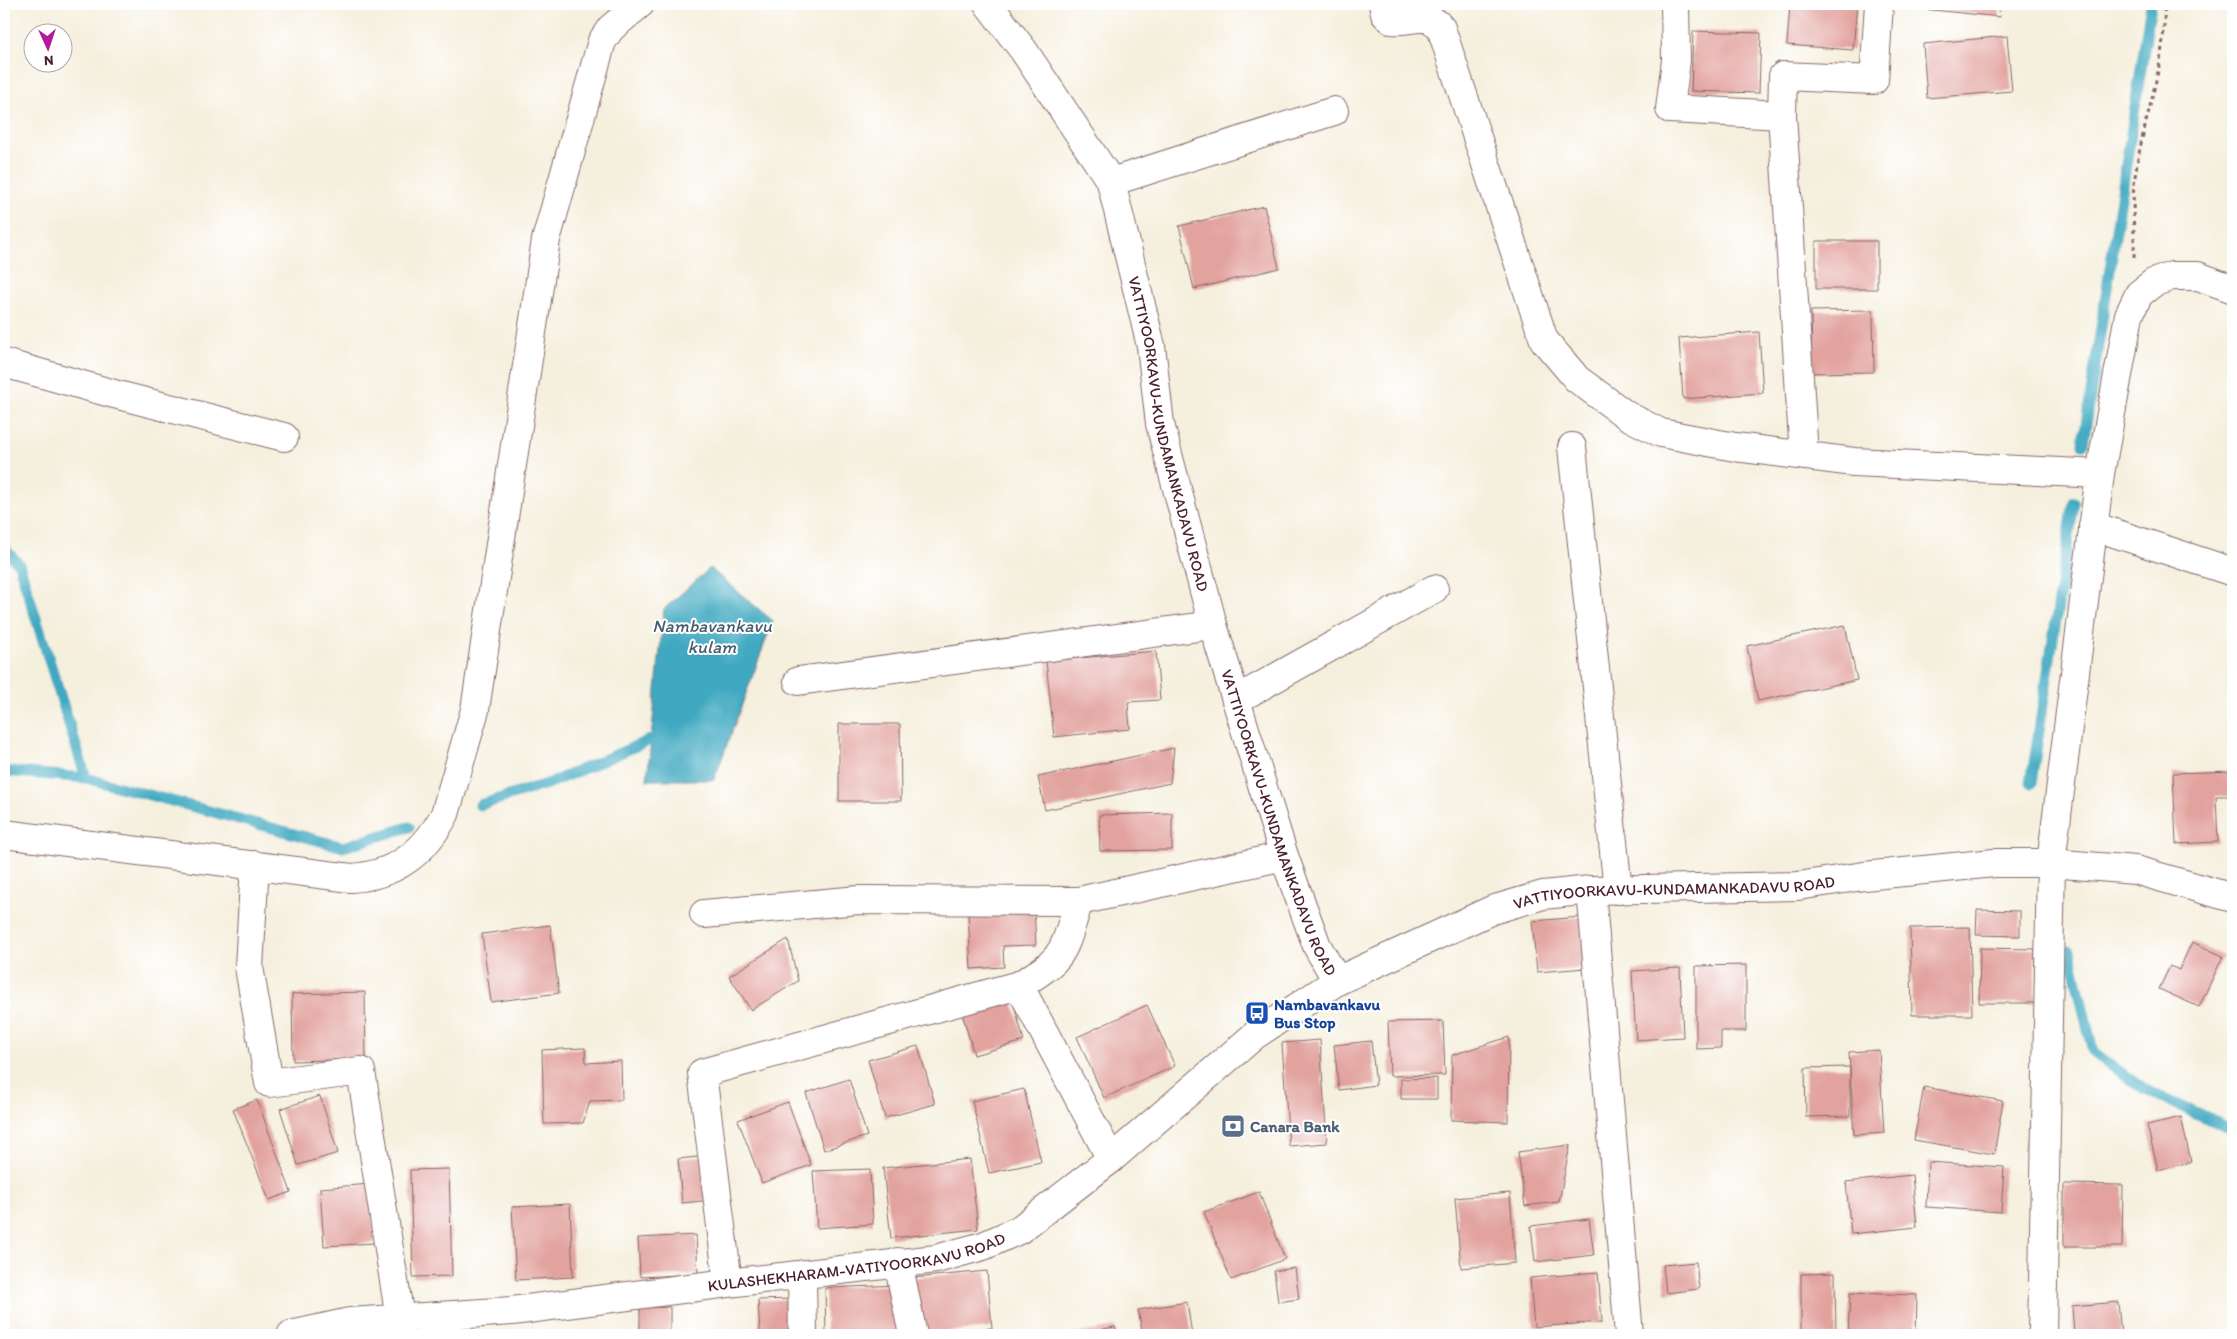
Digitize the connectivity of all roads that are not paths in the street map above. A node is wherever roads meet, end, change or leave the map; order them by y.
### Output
1 (640, 4) edge
2 (988, 4) edge
3 (1382, 4) edge
4 (1676, 4) edge
5 (1879, 4) edge
6 (1334, 111) dead end
7 (1782, 115) junction
8 (1111, 182) junction
9 (2233, 289) edge
10 (4, 363) edge
11 (284, 437) dead end
12 (1572, 447) dead end
13 (1804, 456) junction
14 (2100, 474) junction
15 (2093, 526) junction
16 (2233, 572) edge
17 (1434, 589) dead end
18 (1214, 626) junction
19 (798, 681) dead end
20 (1236, 700) junction
21 (4, 834) edge
22 (1284, 856) junction
23 (2051, 863) junction
24 (255, 865) junction
25 (1591, 890) junction
26 (1618, 890) junction
27 (2233, 898) edge
28 (1079, 901) junction
29 (704, 914) dead end
30 (1336, 981) junction
31 (1019, 984) junction
32 (1111, 1159) junction
33 (898, 1262) junction
34 (802, 1276) junction
35 (728, 1283) junction
36 (400, 1319) junction
37 (291, 1335) edge
38 (803, 1335) edge
39 (913, 1335) edge
40 (1629, 1335) edge
41 (2042, 1335) edge

1 - 24 street
2 - 8 street, VATTIYOORKAVU-KUNDAMANKADAVU ROAD
3 - 13 street
4 - 7 street
5 - 7 street
6 - 8 street
7 - 13 street
8 - 18 street, VATTIYOORKAVU-KUNDAMANKADAVU ROAD
9 - 14 street
10 - 11 street
12 - 26 street
13 - 14 street
14 - 15 street
15 - 16 street
15 - 23 street
17 - 20 street
18 - 19 street
18 - 20 street, VATTIYOORKAVU-KUNDAMANKADAVU ROAD
20 - 22 street, VATTIYOORKAVU-KUNDAMANKADAVU ROAD
21 - 24 street
22 - 28 street
22 - 30 street, VATTIYOORKAVU-KUNDAMANKADAVU ROAD
23 - 26 street, VATTIYOORKAVU-KUNDAMANKADAVU ROAD
23 - 27 street, VATTIYOORKAVU-KUNDAMANKADAVU ROAD
23 - 41 street
24 - 36 street
25 - 26 street, VATTIYOORKAVU-KUNDAMANKADAVU ROAD
25 - 30 street, VATTIYOORKAVU-KUNDAMANKADAVU ROAD
25 - 40 street
28 - 29 street
28 - 31 street
30 - 32 street, KULASHEKHARAM-VATIYOORKAVU ROAD
31 - 32 street
31 - 35 street
32 - 33 street, KULASHEKHARAM-VATIYOORKAVU ROAD
33 - 34 street, KULASHEKHARAM-VATIYOORKAVU ROAD
33 - 39 street
34 - 35 street, KULASHEKHARAM-VATIYOORKAVU ROAD
34 - 38 street
35 - 36 street, KULASHEKHARAM-VATIYOORKAVU ROAD
36 - 37 street, KULASHEKHARAM-VATIYOORKAVU ROAD

